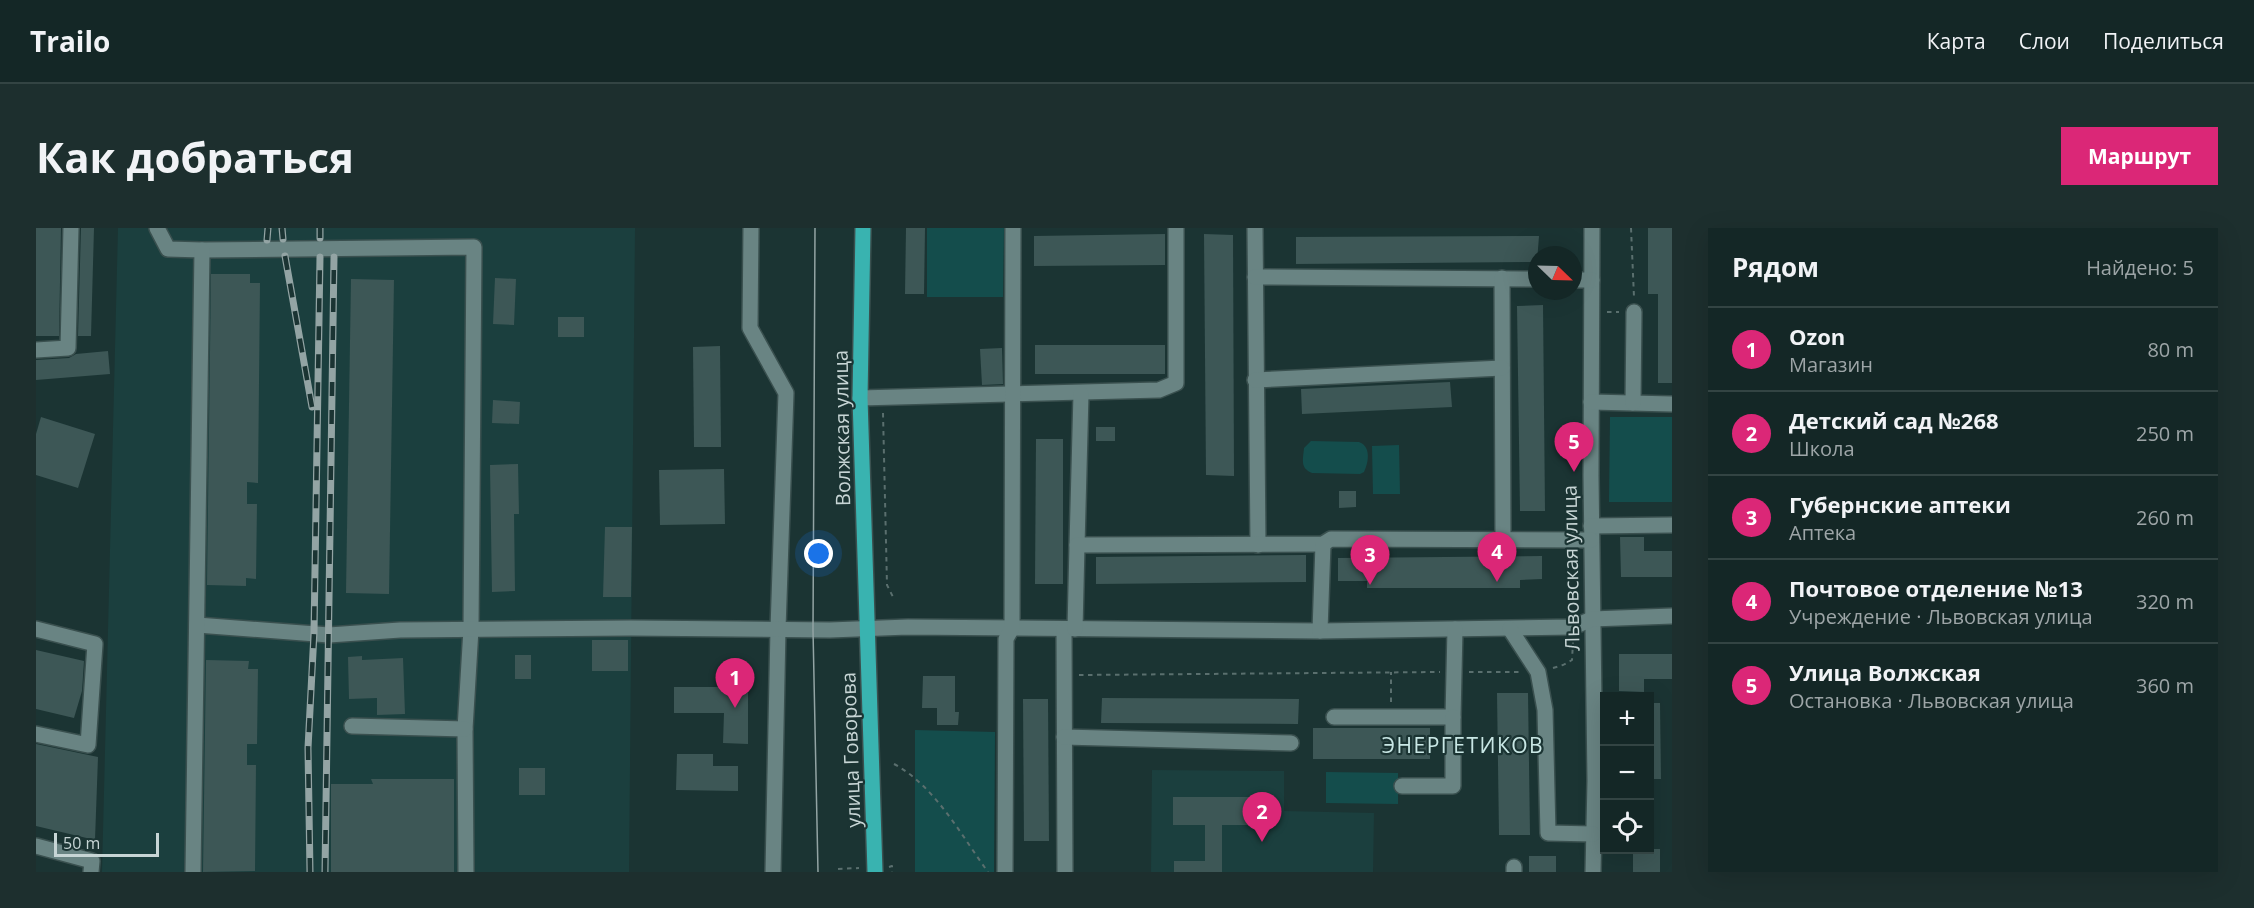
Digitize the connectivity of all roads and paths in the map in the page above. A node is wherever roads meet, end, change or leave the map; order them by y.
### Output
1 (71, 228) edge
2 (157, 228) edge
3 (751, 228) edge
4 (863, 228) edge
5 (1013, 228) edge
6 (1176, 228) edge
7 (1256, 228) edge
8 (1592, 228) edge
9 (1630, 228) edge
10 (202, 250) junction
11 (1255, 277) junction
12 (1502, 279) junction
13 (1528, 279) edge
14 (1582, 280) edge
15 (1592, 280) junction
16 (1634, 312) joint
17 (36, 350) edge
18 (1502, 368) junction
19 (1255, 380) junction
20 (1081, 393) junction
21 (1013, 395) junction
22 (860, 398) junction
23 (883, 398) junction
24 (1591, 402) junction
25 (1633, 403) junction
26 (1672, 404) edge
27 (1672, 525) edge
28 (1591, 533) junction
29 (1503, 540) junction
30 (1323, 544) junction
31 (1077, 545) junction
32 (1258, 545) junction
33 (893, 597) dead end
34 (1672, 616) edge
35 (1592, 619) junction
36 (196, 625) junction
37 (868, 627) junction
38 (1012, 628) junction
39 (36, 629) edge
40 (778, 629) junction
41 (1070, 629) junction
42 (1455, 629) junction
43 (1510, 629) junction
44 (471, 630) junction
45 (1320, 631) junction
46 (1573, 642) dead end
47 (1391, 672) junction
48 (1454, 672) junction
49 (1538, 672) junction
50 (1065, 675) junction
51 (1334, 717) dead end
52 (1391, 717) junction
53 (1453, 717) junction
54 (352, 726) dead end
55 (465, 729) junction
56 (36, 734) edge
57 (1064, 737) junction
58 (1290, 743) dead end
59 (894, 764) dead end
60 (1402, 786) dead end
61 (1593, 834) junction
62 (36, 846) edge
63 (892, 867) dead end
64 (92, 872) edge
65 (194, 872) edge
66 (466, 872) edge
67 (773, 872) edge
68 (875, 872) edge
69 (892, 872) edge
70 (988, 872) edge
71 (1005, 872) edge
72 (1065, 872) edge
73 (1593, 872) edge

1 - 17 street
2 - 10 street
3 - 40 street
4 - 22 main road, Волжская улица
5 - 21 street
6 - 20 street
7 - 11 street
8 - 15 street, Львовская улица
9 - 16 path
10 - 36 street
10 - 44 street
11 - 12 street
11 - 19 street
12 - 13 street
12 - 18 street
14 - 15 street
15 - 24 street, Львовская улица
16 - 25 street
18 - 19 street
18 - 29 street
19 - 32 street
20 - 21 street
20 - 31 street
21 - 23 street
21 - 38 street
22 - 23 street
22 - 37 main road, Волжская улица
23 - 33 path
24 - 25 street
24 - 28 street, Львовская улица
25 - 26 street
27 - 28 street
28 - 29 street
28 - 35 street, Львовская улица
29 - 30 street
30 - 32 street
30 - 45 street
31 - 32 street
31 - 41 street
34 - 35 street
35 - 43 street
35 - 61 street, Львовская улица
36 - 44 street
36 - 65 street
37 - 38 street
37 - 40 street
37 - 68 main road, улица Говорова
38 - 41 street
38 - 71 street
39 - 56 street
40 - 44 street
40 - 67 street
41 - 45 street
41 - 50 street
42 - 43 street
42 - 45 street
42 - 48 street
43 - 49 street
44 - 55 street
46 - 49 path
47 - 48 path
47 - 50 path
47 - 52 path
48 - 49 path
48 - 53 street
49 - 61 street
50 - 57 street
51 - 52 street
52 - 53 street
53 - 60 street
54 - 55 street
55 - 66 street
57 - 58 street
57 - 72 street
59 - 70 path
61 - 73 street, Львовская улица
62 - 64 street
63 - 69 path

